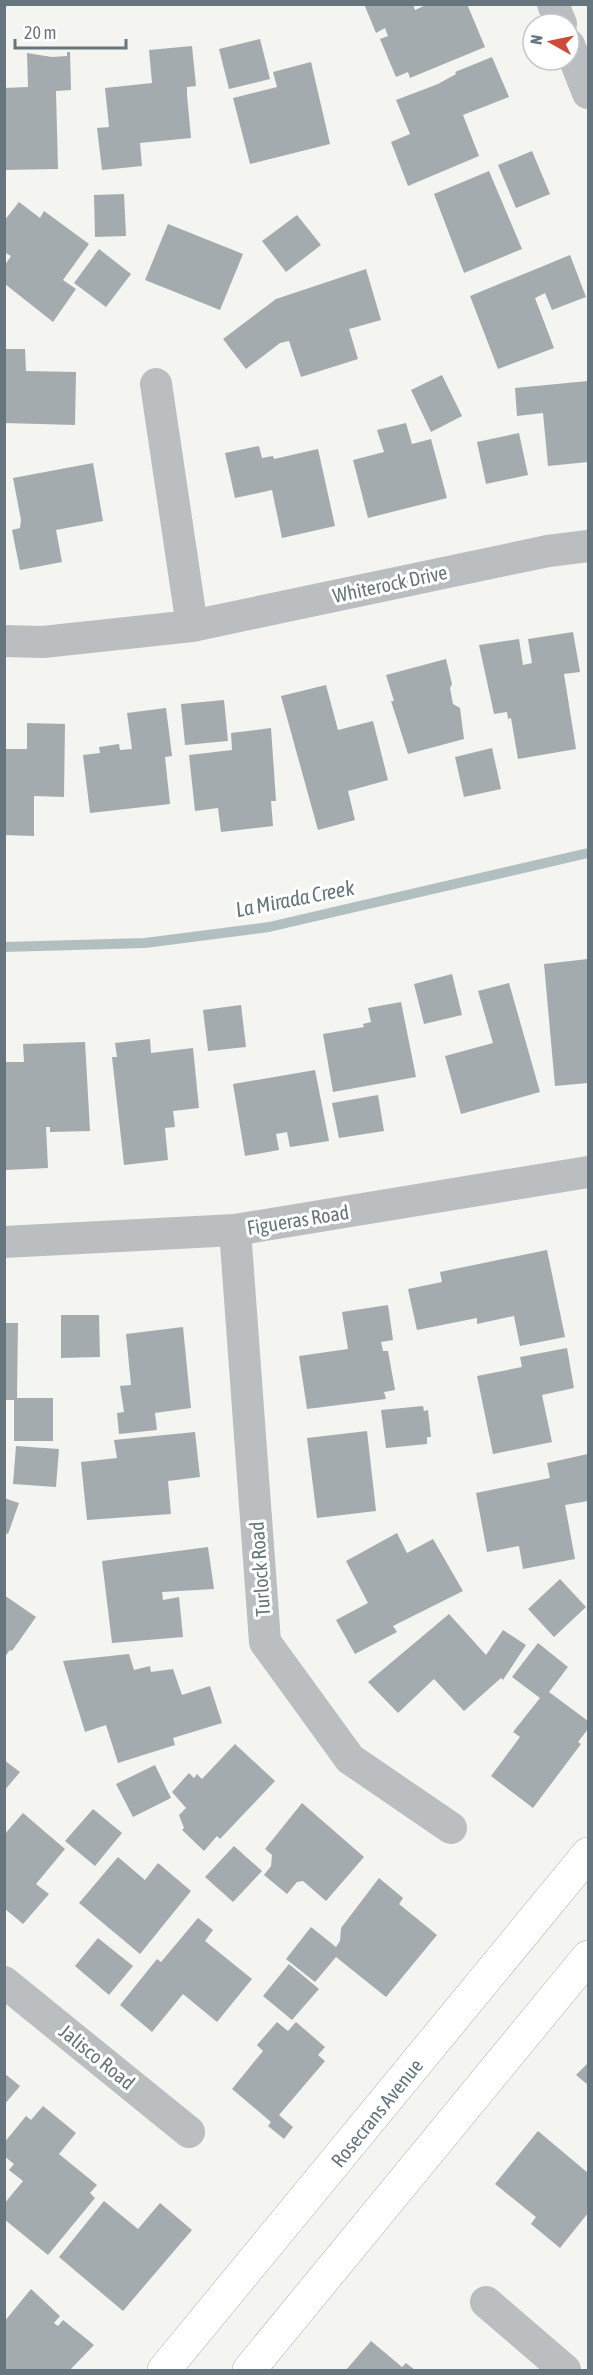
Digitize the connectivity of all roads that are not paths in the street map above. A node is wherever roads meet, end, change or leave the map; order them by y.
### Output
1 (580, 72) edge
2 (588, 93) edge
3 (156, 384) dead end
4 (588, 546) edge
5 (192, 626) junction
6 (4, 640) edge
7 (588, 1172) edge
8 (235, 1230) junction
9 (4, 1242) edge
10 (451, 1828) dead end
11 (588, 1854) edge
12 (588, 1957) edge
13 (4, 1982) edge
14 (189, 2132) dead end
15 (486, 2302) dead end
16 (164, 2370) edge
17 (249, 2370) edge
18 (565, 2370) edge

1 - 2 street
3 - 5 street
4 - 5 street, Whiterock Drive
5 - 6 street, Whiterock Drive
7 - 8 street, Figueras Road
8 - 9 street, Figueras Road
8 - 10 street, Turlock Road
11 - 16 main road, Rosecrans Avenue
12 - 17 main road
13 - 14 street, Jalisco Road
15 - 18 street

